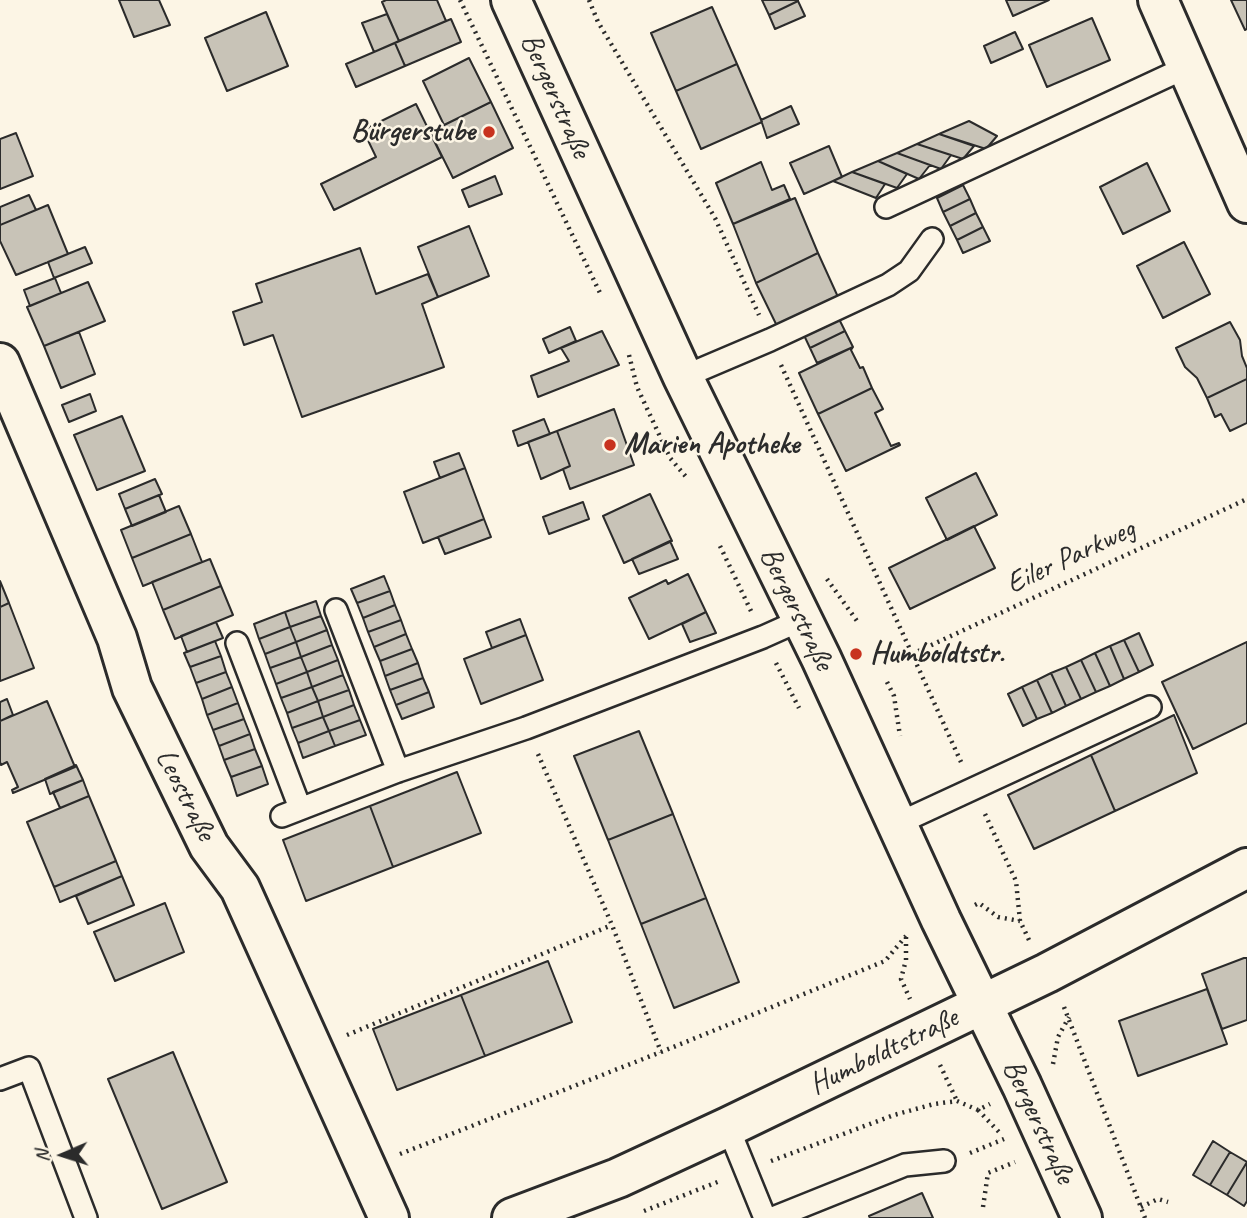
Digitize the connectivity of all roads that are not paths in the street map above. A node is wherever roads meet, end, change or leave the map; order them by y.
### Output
1 (511, 0) edge
2 (1158, 0) edge
3 (1187, 67) junction
4 (1246, 198) edge
5 (886, 207) dead end
6 (932, 239) dead end
7 (0, 363) edge
8 (683, 377) junction
9 (336, 610) dead end
10 (802, 620) junction
11 (236, 643) dead end
12 (1150, 707) dead end
13 (398, 771) junction
14 (897, 824) junction
15 (1247, 867) edge
16 (981, 1005) junction
17 (0, 1079) edge
18 (728, 1127) junction
19 (944, 1161) road end
20 (86, 1218) edge
21 (389, 1218) edge
22 (512, 1218) edge
23 (765, 1218) edge
24 (773, 1218) edge
25 (1082, 1218) edge

1 - 8 street, Bergerstraße
2 - 3 street
3 - 4 street
3 - 5 lane
6 - 8 lane
7 - 21 street, Leostraße
8 - 10 street, Bergerstraße
9 - 13 lane
10 - 13 lane
10 - 14 street, Bergerstraße
11 - 13 lane
12 - 14 lane
14 - 16 street, Bergerstraße
15 - 16 street, Humboldtstraße
16 - 18 street, Humboldtstraße
16 - 25 street, Bergerstraße
17 - 20 lane
18 - 22 street, Humboldtstraße
18 - 23 lane
19 - 24 lane

